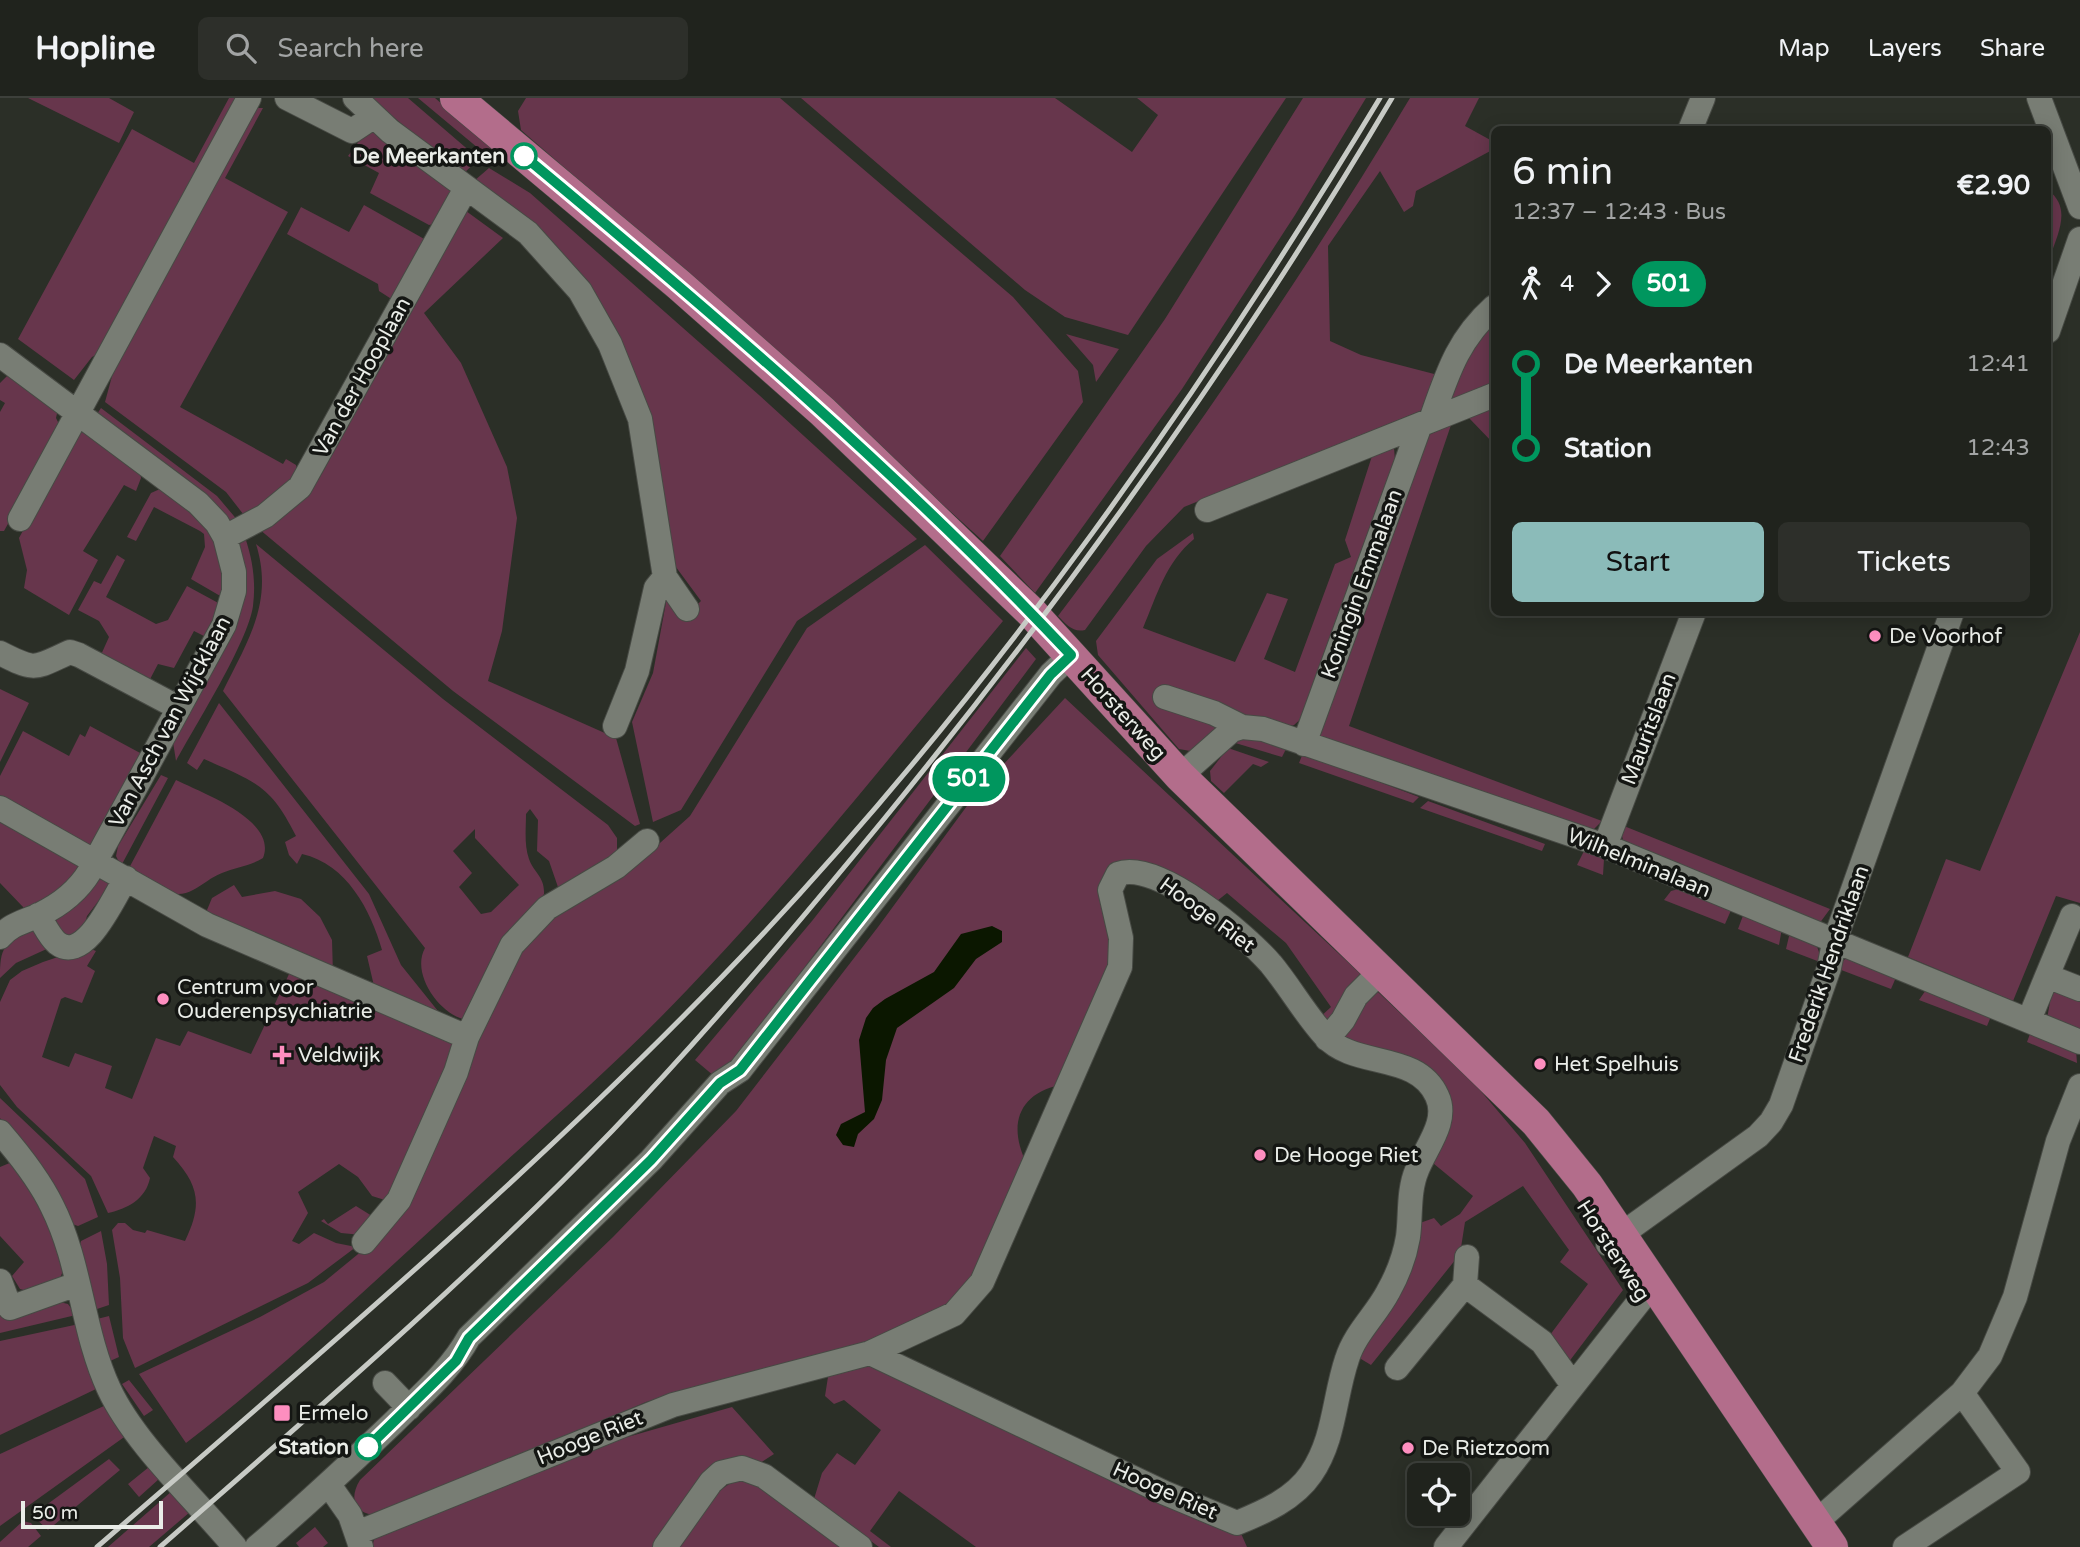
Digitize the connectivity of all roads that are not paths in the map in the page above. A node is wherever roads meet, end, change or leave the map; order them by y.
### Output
1 (249, 98) edge
2 (287, 98) edge
3 (355, 98) edge
4 (456, 98) edge
5 (1703, 98) edge
6 (2039, 98) edge
7 (373, 117) junction
8 (1692, 126) edge
9 (2049, 126) edge
10 (2051, 133) edge
11 (2065, 173) edge
12 (466, 188) junction
13 (2080, 206) edge
14 (2080, 239) edge
15 (1491, 310) edge
16 (2051, 322) edge
17 (2, 361) edge
18 (1491, 396) edge
19 (78, 415) junction
20 (1426, 422) junction
21 (1207, 510) dead end
22 (20, 519) dead end
23 (225, 537) junction
24 (665, 577) junction
25 (687, 610) dead end
26 (1691, 616) edge
27 (1951, 616) edge
28 (0, 653) edge
29 (1071, 655) junction
30 (1165, 696) dead end
31 (179, 708) junction
32 (615, 726) dead end
33 (1242, 727) junction
34 (1304, 744) junction
35 (1180, 776) junction
36 (0, 808) edge
37 (647, 841) dead end
38 (1605, 846) junction
39 (96, 861) junction
40 (126, 878) junction
41 (38, 915) junction
42 (2072, 916) dead end
43 (2, 932) edge
44 (1834, 943) junction
45 (1381, 971) junction
46 (2047, 976) junction
47 (2080, 989) edge
48 (2029, 1020) junction
49 (467, 1037) junction
50 (1327, 1039) junction
51 (2080, 1042) edge
52 (2080, 1086) edge
53 (0, 1132) edge
54 (1615, 1240) junction
55 (364, 1242) dead end
56 (1466, 1257) dead end
57 (0, 1281) edge
58 (77, 1284) junction
59 (1465, 1286) junction
60 (1648, 1291) junction
61 (5, 1310) edge
62 (870, 1353) junction
63 (1397, 1368) dead end
64 (385, 1383) dead end
65 (1572, 1384) junction
66 (1962, 1393) junction
67 (409, 1408) junction
68 (329, 1485) junction
69 (1824, 1535) edge
70 (359, 1540) edge
71 (235, 1547) edge
72 (257, 1547) edge
73 (665, 1547) edge
74 (860, 1547) edge
75 (1446, 1547) edge
76 (1905, 1547) edge

1 - 19 street
2 - 7 street
3 - 7 street
4 - 29 main road, Horsterweg
5 - 8 street
6 - 9 street
7 - 12 street
10 - 11 street
11 - 13 street
12 - 23 street, Van der Hooplaan
12 - 24 street
14 - 16 street
15 - 20 street, Koningin Emmalaan
17 - 19 street, Van Asch van Wijcklaan
18 - 20 street
19 - 22 street
19 - 23 street, Van Asch van Wijcklaan
20 - 21 street
20 - 34 street, Koningin Emmalaan
23 - 31 street, Van Asch van Wijcklaan
24 - 25 street
24 - 32 street
26 - 38 street, Mauritslaan
27 - 44 street, Frederik Hendriklaan
28 - 31 street
29 - 35 main road, Horsterweg
29 - 67 street
30 - 33 street, Wilhelminalaan
31 - 39 street, Van Asch van Wijcklaan
33 - 34 street, Wilhelminalaan
33 - 35 street
34 - 38 street, Wilhelminalaan
35 - 45 main road, Horsterweg
36 - 39 street
37 - 49 street
38 - 44 street, Wilhelminalaan
39 - 40 street
39 - 41 street, Van Asch van Wijcklaan
40 - 41 street
40 - 49 street
41 - 43 street, Van Asch van Wijcklaan
42 - 46 street
44 - 48 street, Wilhelminalaan
44 - 54 street, Frederik Hendriklaan
45 - 50 street
45 - 54 main road, Horsterweg
46 - 47 street
46 - 48 street
48 - 51 street, Wilhelminalaan
49 - 55 street
50 - 62 street, Hooge Riet
50 - 62 street, Hooge Riet
52 - 66 street
53 - 58 street
54 - 60 main road, Horsterweg
56 - 59 street
57 - 61 street
58 - 61 street
58 - 71 street
59 - 63 street
59 - 65 street
60 - 65 street
60 - 69 main road, Horsterweg
62 - 70 street, Hooge Riet
64 - 67 street
65 - 75 street
66 - 69 street
66 - 76 street
67 - 68 street
68 - 70 street
68 - 72 street
73 - 74 street

